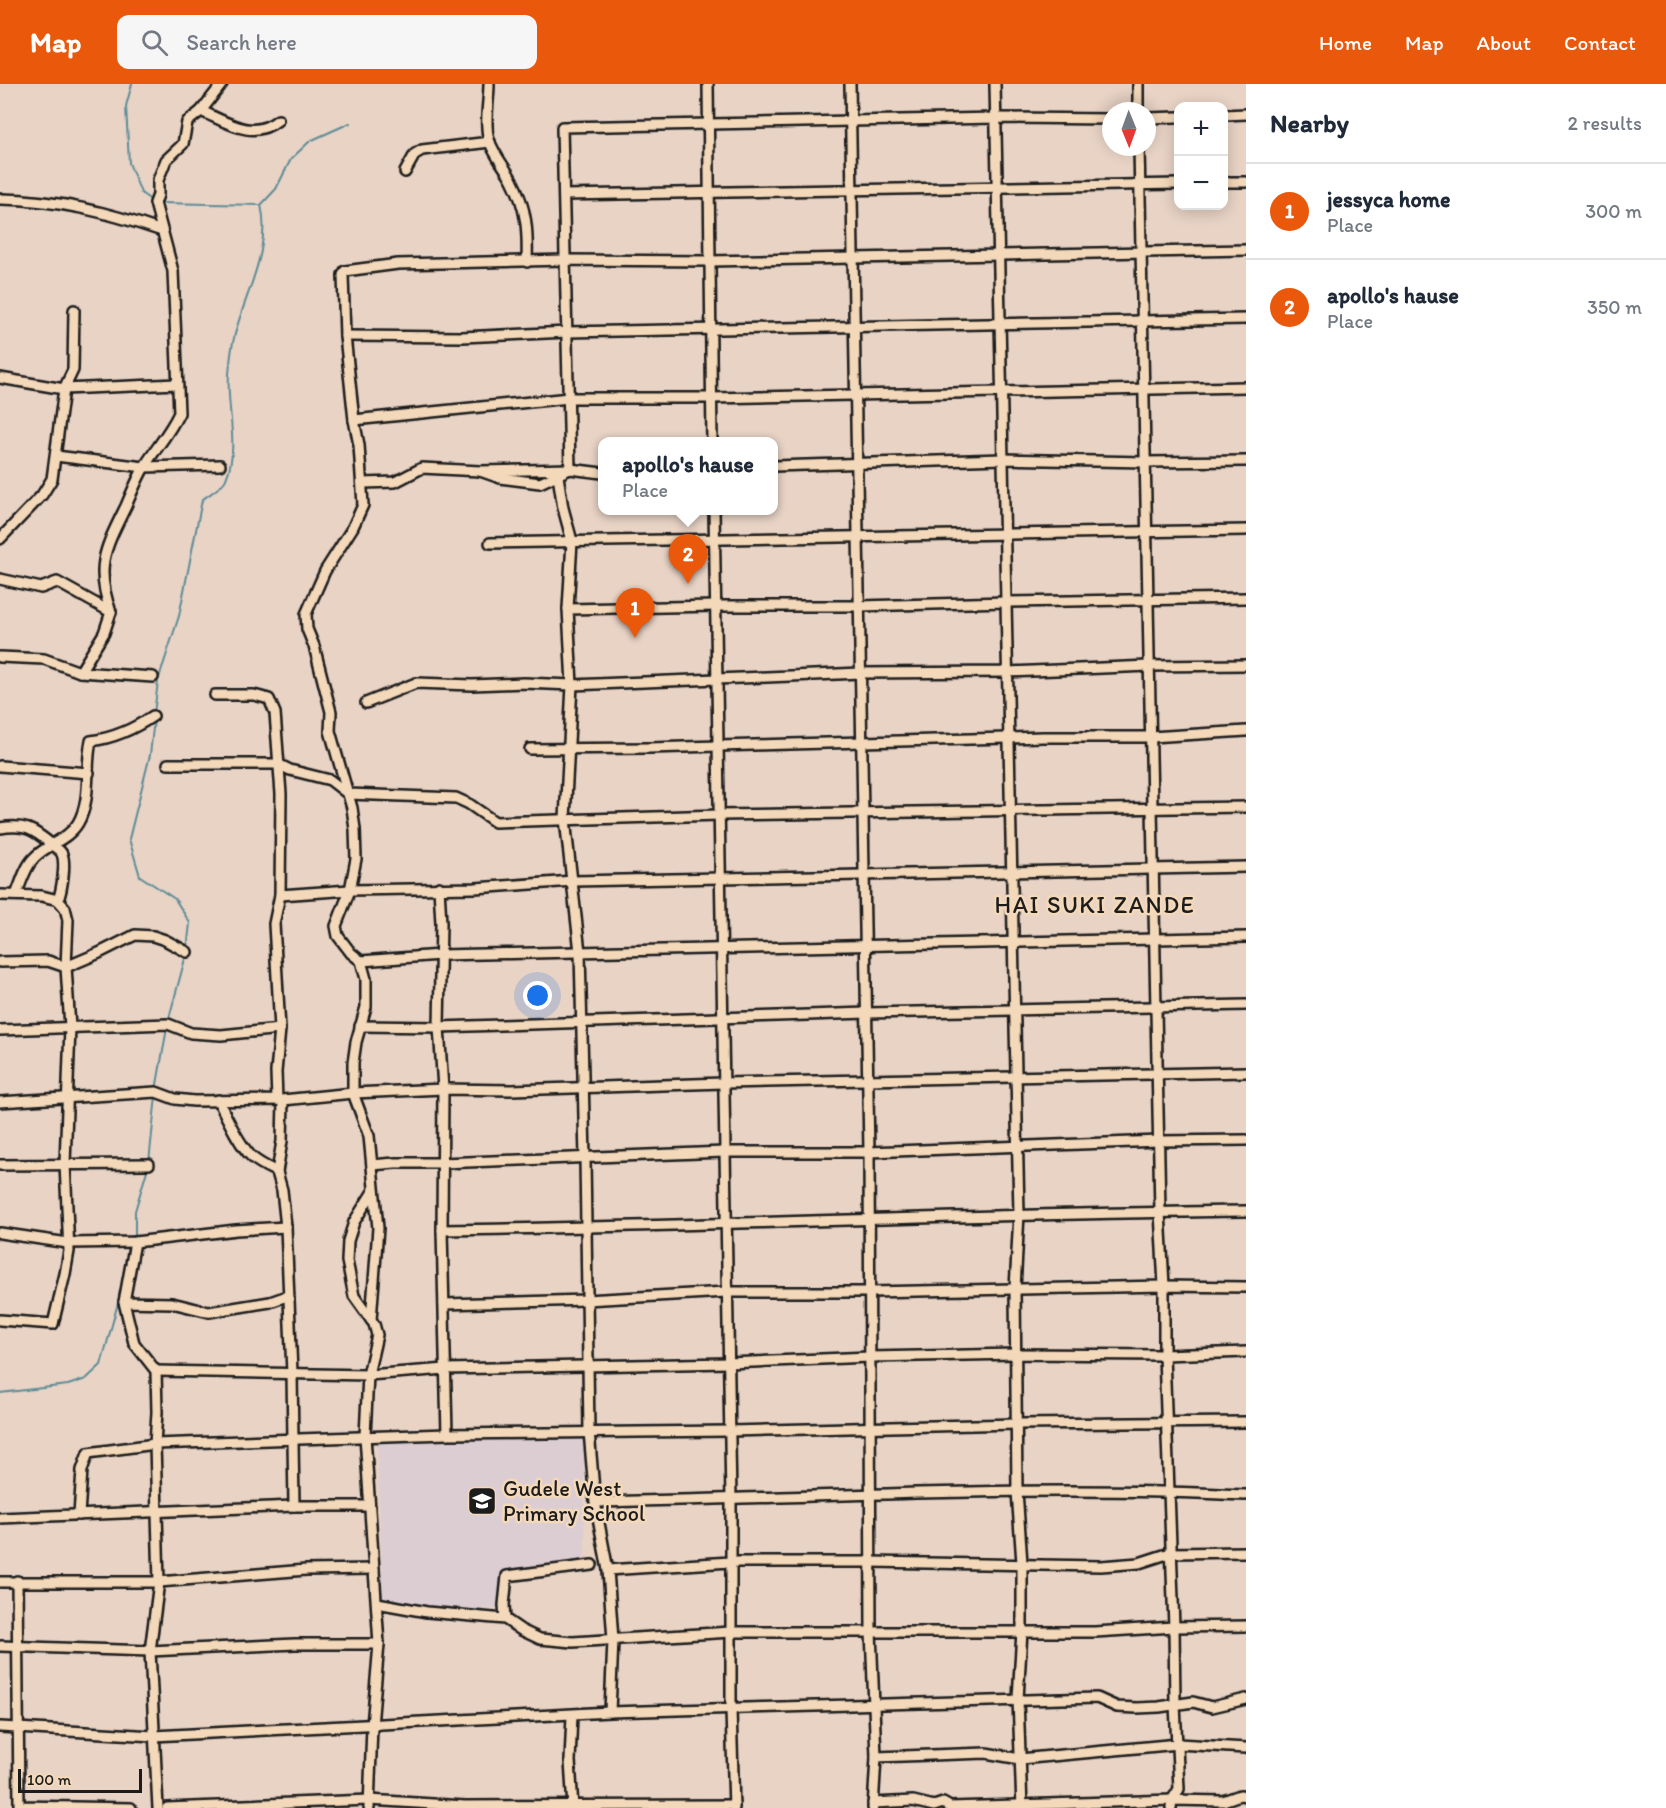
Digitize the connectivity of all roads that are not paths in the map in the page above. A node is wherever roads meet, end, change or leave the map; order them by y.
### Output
1 (222, 84) edge
2 (489, 84) edge
3 (708, 84) edge
4 (850, 84) edge
5 (995, 84) edge
6 (1138, 84) edge
7 (1138, 102) edge
8 (201, 111) junction
9 (1246, 114) edge
10 (1228, 115) edge
11 (1174, 117) edge
12 (996, 118) junction
13 (1156, 118) edge
14 (1102, 119) edge
15 (278, 120) dead end
16 (851, 121) junction
17 (708, 124) junction
18 (490, 142) junction
19 (1139, 156) edge
20 (405, 172) dead end
21 (1228, 182) edge
22 (1246, 182) edge
23 (1140, 184) junction
24 (1174, 184) edge
25 (997, 187) junction
26 (852, 190) junction
27 (709, 192) junction
28 (564, 195) junction
29 (0, 199) edge
30 (162, 231) junction
31 (1246, 250) edge
32 (1141, 253) junction
33 (998, 255) junction
34 (853, 258) junction
35 (566, 260) junction
36 (710, 261) junction
37 (527, 262) junction
38 (74, 310) dead end
39 (1246, 319) edge
40 (1142, 321) junction
41 (1000, 324) junction
42 (854, 327) junction
43 (711, 330) junction
44 (567, 332) junction
45 (345, 336) junction
46 (0, 378) edge
47 (177, 384) junction
48 (1246, 387) edge
49 (64, 389) junction
50 (1144, 389) junction
51 (1001, 392) junction
52 (856, 395) junction
53 (569, 398) junction
54 (712, 398) junction
55 (354, 420) junction
56 (712, 437) edge
57 (56, 456) junction
58 (1003, 459) junction
59 (1246, 460) edge
60 (1145, 462) junction
61 (856, 464) junction
62 (220, 465) dead end
63 (144, 466) junction
64 (778, 466) edge
65 (570, 469) junction
66 (480, 471) junction
67 (598, 472) edge
68 (558, 476) junction
69 (363, 483) junction
70 (714, 515) edge
71 (1246, 530) edge
72 (1146, 531) junction
73 (1004, 533) junction
74 (858, 537) junction
75 (0, 539) edge
76 (715, 539) junction
77 (572, 541) junction
78 (490, 543) dead end
79 (0, 579) edge
80 (1246, 598) edge
81 (1148, 600) junction
82 (1006, 602) junction
83 (716, 606) junction
84 (860, 606) junction
85 (568, 609) junction
86 (111, 612) junction
87 (0, 657) edge
88 (1246, 665) edge
89 (1149, 666) junction
90 (80, 672) junction
91 (1007, 672) junction
92 (861, 673) junction
93 (153, 677) dead end
94 (717, 679) junction
95 (572, 685) junction
96 (215, 695) dead end
97 (366, 703) dead end
98 (153, 716) dead end
99 (1246, 731) edge
100 (1151, 737) junction
101 (1009, 738) junction
102 (862, 742) junction
103 (717, 746) junction
104 (530, 749) dead end
105 (568, 750) junction
106 (168, 764) dead end
107 (278, 764) junction
108 (0, 766) edge
109 (89, 773) junction
110 (348, 794) junction
111 (1152, 807) junction
112 (1246, 807) edge
113 (1010, 811) junction
114 (863, 812) junction
115 (719, 814) junction
116 (565, 819) junction
117 (0, 828) edge
118 (52, 846) junction
119 (1246, 867) edge
120 (1153, 869) junction
121 (1012, 872) junction
122 (864, 876) junction
123 (720, 877) junction
124 (573, 881) junction
125 (439, 887) junction
126 (350, 890) junction
127 (0, 895) edge
128 (16, 895) junction
129 (280, 895) junction
130 (58, 900) junction
131 (1246, 937) edge
132 (1155, 939) junction
133 (1013, 941) junction
134 (865, 944) junction
135 (722, 949) junction
136 (187, 952) dead end
137 (580, 952) junction
138 (440, 955) junction
139 (361, 961) junction
140 (0, 962) edge
141 (66, 967) junction
142 (1246, 1005) edge
143 (1156, 1007) junction
144 (1015, 1011) junction
145 (867, 1012) junction
146 (721, 1018) junction
147 (582, 1023) junction
148 (360, 1026) junction
149 (70, 1027) junction
150 (439, 1027) junction
151 (280, 1029) junction
152 (0, 1030) edge
153 (1246, 1072) edge
154 (1157, 1073) junction
155 (1016, 1076) junction
156 (868, 1081) junction
157 (723, 1083) junction
158 (582, 1087) junction
159 (443, 1089) junction
160 (353, 1093) junction
161 (67, 1098) junction
162 (218, 1100) junction
163 (280, 1100) junction
164 (0, 1102) edge
165 (1246, 1140) edge
166 (1159, 1141) junction
167 (1018, 1146) junction
168 (724, 1152) junction
169 (869, 1152) junction
170 (585, 1158) junction
171 (442, 1163) junction
172 (65, 1164) junction
173 (149, 1164) dead end
174 (0, 1165) edge
175 (372, 1166) junction
176 (278, 1172) junction
177 (374, 1190) junction
178 (1246, 1211) edge
179 (1160, 1212) junction
180 (1019, 1214) junction
181 (870, 1220) junction
182 (725, 1225) junction
183 (586, 1226) junction
184 (286, 1227) junction
185 (442, 1230) junction
186 (0, 1233) edge
187 (135, 1242) junction
188 (68, 1243) junction
189 (1164, 1286) junction
190 (1246, 1287) edge
191 (1015, 1289) junction
192 (726, 1292) junction
193 (870, 1292) junction
194 (287, 1296) junction
195 (586, 1300) junction
196 (124, 1302) junction
197 (444, 1304) junction
198 (0, 1320) edge
199 (371, 1320) junction
200 (1246, 1352) edge
201 (1016, 1354) junction
202 (1164, 1355) junction
203 (870, 1357) junction
204 (728, 1364) junction
205 (588, 1367) junction
206 (446, 1369) junction
207 (156, 1371) junction
208 (292, 1373) junction
209 (368, 1375) junction
210 (1246, 1422) edge
211 (1017, 1424) junction
212 (1166, 1424) junction
213 (871, 1427) junction
214 (589, 1431) junction
215 (729, 1431) junction
216 (447, 1434) junction
217 (365, 1436) junction
218 (293, 1440) junction
219 (155, 1444) junction
220 (1017, 1491) junction
221 (1168, 1491) junction
222 (871, 1495) junction
223 (1246, 1495) edge
224 (731, 1500) junction
225 (595, 1502) junction
226 (294, 1506) junction
227 (369, 1506) junction
228 (156, 1512) junction
229 (79, 1515) junction
230 (0, 1518) edge
231 (1246, 1552) edge
232 (1170, 1553) junction
233 (730, 1562) junction
234 (871, 1562) junction
235 (1022, 1563) junction
236 (592, 1566) dead end
237 (374, 1569) junction
238 (608, 1570) junction
239 (17, 1581) junction
240 (0, 1582) edge
241 (159, 1582) junction
242 (377, 1603) junction
243 (505, 1619) junction
244 (1246, 1626) edge
245 (1174, 1627) junction
246 (871, 1631) junction
247 (1022, 1631) junction
248 (731, 1632) junction
249 (613, 1640) junction
250 (379, 1644) junction
251 (0, 1646) edge
252 (17, 1646) junction
253 (150, 1651) junction
254 (1246, 1699) edge
255 (1018, 1700) junction
256 (1174, 1704) junction
257 (875, 1706) junction
258 (731, 1710) junction
259 (610, 1712) junction
260 (572, 1714) junction
261 (372, 1726) junction
262 (0, 1727) edge
263 (19, 1728) junction
264 (154, 1736) junction
265 (1178, 1744) junction
266 (1246, 1748) edge
267 (876, 1757) junction
268 (1020, 1759) junction
269 (1246, 1796) edge
270 (369, 1804) edge
271 (1172, 1804) edge
272 (873, 1806) edge
273 (1022, 1806) edge
274 (573, 1807) edge
275 (734, 1807) edge
276 (131, 1808) edge
277 (158, 1808) edge
278 (167, 1808) edge

1 - 8 street
2 - 18 street
3 - 17 street
4 - 16 street
5 - 12 street
6 - 7 street
8 - 15 street
8 - 30 street
9 - 10 street
11 - 13 street
12 - 14 street
12 - 16 street
12 - 25 street
16 - 17 street
16 - 26 street
17 - 27 street
17 - 28 street
18 - 20 street
18 - 37 street
19 - 23 street
21 - 22 street
23 - 24 street
23 - 25 street
23 - 32 street
25 - 26 street
25 - 33 street
26 - 27 street
26 - 34 street
27 - 28 street
27 - 36 street
28 - 35 street
29 - 30 street
30 - 47 street
31 - 32 street
32 - 33 street
32 - 40 street
33 - 34 street
33 - 41 street
34 - 36 street
34 - 42 street
35 - 36 street
35 - 37 street
35 - 44 street
36 - 43 street
37 - 45 street
38 - 49 street
39 - 40 street
40 - 41 street
40 - 50 street
41 - 42 street
41 - 51 street
42 - 43 street
42 - 52 street
43 - 44 street
43 - 54 street
44 - 45 street
44 - 53 street
45 - 55 street
46 - 49 street
47 - 49 street
47 - 63 street
48 - 50 street
49 - 57 street
50 - 51 street
50 - 60 street
51 - 52 street
51 - 58 street
52 - 54 street
52 - 61 street
53 - 54 street
53 - 55 street
53 - 65 street
54 - 56 street
55 - 69 street
57 - 63 street
57 - 75 street
58 - 60 street
58 - 61 street
58 - 73 street
59 - 60 street
60 - 72 street
61 - 64 street
61 - 74 street
62 - 63 street
63 - 86 street
65 - 66 street
65 - 67 street
65 - 68 street
66 - 68 street
66 - 69 street
68 - 77 street
69 - 110 street
70 - 76 street
71 - 72 street
72 - 73 street
72 - 81 street
73 - 74 street
73 - 82 street
74 - 76 street
74 - 84 street
76 - 77 street
76 - 83 street
77 - 78 street
77 - 85 street
79 - 86 street
80 - 81 street
81 - 82 street
81 - 89 street
82 - 84 street
82 - 91 street
83 - 84 street
83 - 85 street
83 - 94 street
84 - 92 street
85 - 95 street
86 - 90 street
87 - 90 street
88 - 89 street
89 - 91 street
89 - 100 street
90 - 93 street
91 - 92 street
91 - 101 street
92 - 94 street
92 - 102 street
94 - 95 street
94 - 103 street
95 - 97 street
95 - 105 street
96 - 107 street
98 - 109 street
99 - 100 street
100 - 101 street
100 - 111 street
101 - 102 street
101 - 113 street
102 - 103 street
102 - 114 street
103 - 105 street
103 - 115 street
104 - 105 street
105 - 116 street
106 - 107 street
107 - 110 street
107 - 129 street
108 - 109 street
109 - 118 street
110 - 116 street
110 - 126 street
111 - 112 street
111 - 113 street
111 - 120 street
113 - 114 street
113 - 121 street
114 - 115 street
114 - 122 street
115 - 116 street
115 - 123 street
116 - 124 street
117 - 118 street
118 - 128 street
118 - 130 street
119 - 120 street
120 - 121 street
120 - 132 street
121 - 122 street
121 - 133 street
122 - 123 street
122 - 134 street
123 - 124 street
123 - 135 street
124 - 125 street
124 - 137 street
125 - 126 street
125 - 138 street
126 - 129 street
126 - 139 street
127 - 128 street
128 - 130 street
129 - 151 street
130 - 141 street
131 - 132 street
132 - 133 street
132 - 143 street
133 - 134 street
133 - 144 street
134 - 135 street
134 - 145 street
135 - 137 street
135 - 146 street
136 - 141 street
137 - 138 street
137 - 147 street
138 - 139 street
138 - 150 street
139 - 148 street
140 - 141 street
141 - 149 street
142 - 143 street
143 - 144 street
143 - 154 street
144 - 145 street
144 - 155 street
145 - 146 street
145 - 156 street
146 - 147 street
146 - 157 street
147 - 150 street
147 - 158 street
148 - 150 street
148 - 160 street
149 - 151 street
149 - 152 street
149 - 161 street
150 - 159 street
151 - 163 street
153 - 154 street
154 - 155 street
154 - 166 street
155 - 156 street
155 - 167 street
156 - 157 street
156 - 169 street
157 - 158 street
157 - 168 street
158 - 159 street
158 - 170 street
159 - 160 street
159 - 171 street
160 - 163 street
160 - 175 street
161 - 162 street
161 - 164 street
161 - 172 street
162 - 163 street
162 - 176 street
163 - 176 street
165 - 166 street
166 - 167 street
166 - 179 street
167 - 169 street
167 - 180 street
168 - 169 street
168 - 170 street
168 - 182 street
169 - 181 street
170 - 171 street
170 - 183 street
171 - 175 street
171 - 185 street
172 - 173 street
172 - 174 street
172 - 188 street
175 - 177 street
176 - 184 street
177 - 199 street
177 - 199 street
178 - 179 street
179 - 180 street
179 - 189 street
180 - 181 street
180 - 191 street
181 - 182 street
181 - 193 street
182 - 183 street
182 - 192 street
183 - 185 street
183 - 195 street
184 - 187 street
184 - 194 street
185 - 197 street
186 - 188 street
187 - 188 street
187 - 196 street
188 - 198 street
189 - 190 street
189 - 191 street
189 - 202 street
191 - 193 street
191 - 201 street
192 - 193 street
192 - 195 street
192 - 204 street
193 - 203 street
194 - 196 street
194 - 208 street
195 - 197 street
195 - 205 street
196 - 207 street
197 - 206 street
199 - 209 street
200 - 202 street
201 - 202 street
201 - 203 street
201 - 211 street
202 - 212 street
203 - 204 street
203 - 213 street
204 - 205 street
204 - 215 street
205 - 206 street
205 - 214 street
206 - 209 street
206 - 216 street
207 - 208 street
207 - 219 street
208 - 209 street
208 - 218 street
209 - 217 street
210 - 212 street
211 - 212 street
211 - 213 street
211 - 220 street
212 - 221 street
213 - 215 street
213 - 222 street
214 - 215 street
214 - 216 street
214 - 225 street
215 - 224 street
216 - 217 street
217 - 218 street
217 - 227 street
218 - 219 street
218 - 226 street
219 - 228 street
219 - 229 street
220 - 221 street
220 - 222 street
220 - 235 street
221 - 223 street
221 - 232 street
222 - 224 street
222 - 234 street
224 - 225 street
224 - 233 street
225 - 238 street
226 - 227 street
226 - 228 street
227 - 237 street
228 - 229 street
228 - 241 street
229 - 230 street
231 - 232 street
232 - 235 street
232 - 245 street
233 - 234 street
233 - 238 street
233 - 248 street
234 - 235 street
234 - 246 street
235 - 247 street
236 - 243 street
237 - 241 street
237 - 242 street
238 - 249 street
239 - 240 street
239 - 241 street
239 - 252 street
241 - 253 street
242 - 243 street
242 - 250 street
243 - 249 street
244 - 245 street
245 - 247 street
245 - 256 street
246 - 247 street
246 - 248 street
246 - 257 street
247 - 255 street
248 - 249 street
248 - 258 street
249 - 259 street
250 - 253 street
250 - 261 street
251 - 252 street
252 - 253 street
252 - 263 street
253 - 264 street
254 - 256 street
255 - 256 street
255 - 257 street
255 - 268 street
256 - 265 street
257 - 258 street
257 - 267 street
258 - 259 street
258 - 275 street
259 - 260 street
260 - 261 street
260 - 274 street
261 - 264 street
261 - 270 street
262 - 263 street
263 - 264 street
263 - 276 street
264 - 277 street
265 - 266 street
265 - 268 street
265 - 271 street
267 - 268 street
267 - 272 street
268 - 273 street
269 - 271 street
270 - 274 street
270 - 278 street
271 - 273 street
272 - 273 street
274 - 275 street

